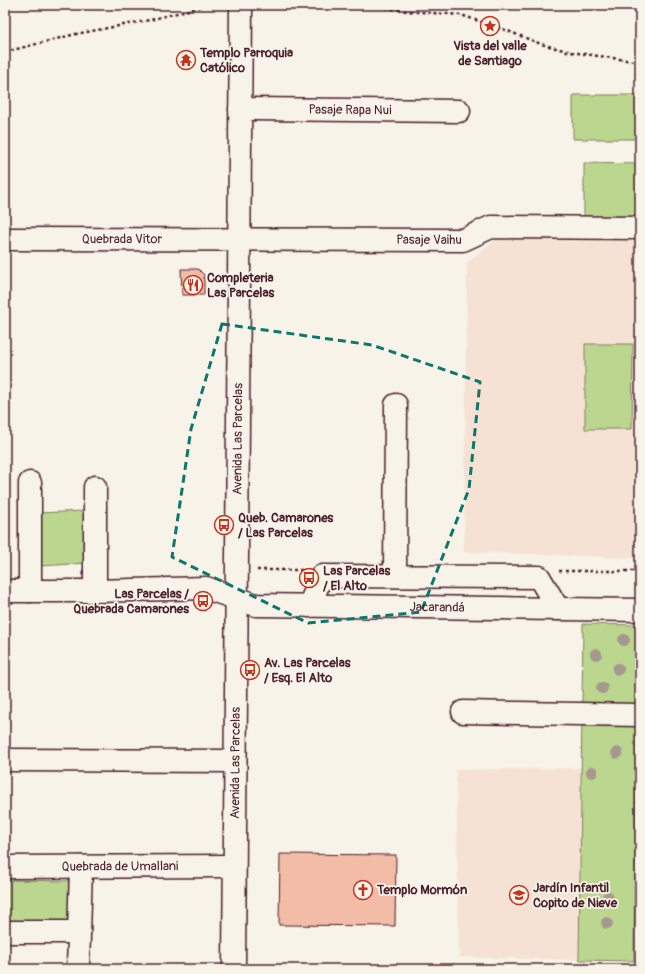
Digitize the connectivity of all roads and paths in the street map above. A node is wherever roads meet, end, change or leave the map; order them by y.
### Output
1 (208, 5) edge
2 (241, 5) edge
3 (368, 5) edge
4 (5, 52) edge
5 (640, 62) edge
6 (240, 109) junction
7 (459, 111) dead end
8 (640, 228) edge
9 (5, 239) edge
10 (239, 240) junction
11 (396, 405) dead end
12 (30, 484) dead end
13 (95, 487) dead end
14 (395, 576) junction
15 (30, 590) junction
16 (95, 590) junction
17 (5, 591) edge
18 (236, 598) junction
19 (309, 606) junction
20 (558, 609) junction
21 (640, 610) edge
22 (463, 712) dead end
23 (640, 715) edge
24 (5, 760) edge
25 (235, 761) junction
26 (234, 866) junction
27 (5, 867) edge
28 (81, 867) junction
29 (5, 932) edge
30 (79, 932) junction
31 (78, 969) edge
32 (234, 969) edge

1 - 4 path
2 - 6 street, Avenida Las Parcelas
3 - 5 path
6 - 7 street, Pasaje Rapa Nui
6 - 10 street, Avenida Las Parcelas
8 - 10 street, Pasaje Vaihu
9 - 10 street, Quebrada Vitor
10 - 18 street, Avenida Las Parcelas
11 - 14 street
12 - 15 street
13 - 16 street
14 - 19 street
14 - 20 street
15 - 16 street, Jacarandá
15 - 17 street, Jacarandá
16 - 18 street, Jacarandá
18 - 19 street, Jacarandá
18 - 25 street, Avenida Las Parcelas
19 - 20 street, Jacarandá
20 - 21 street, Jacarandá
22 - 23 street
24 - 25 street
25 - 26 street, Avenida Las Parcelas
26 - 28 street, Quebrada de Umallani
26 - 32 street, Avenida Las Parcelas
27 - 28 street, Quebrada de Umallani
28 - 30 street
29 - 30 street
30 - 31 street

